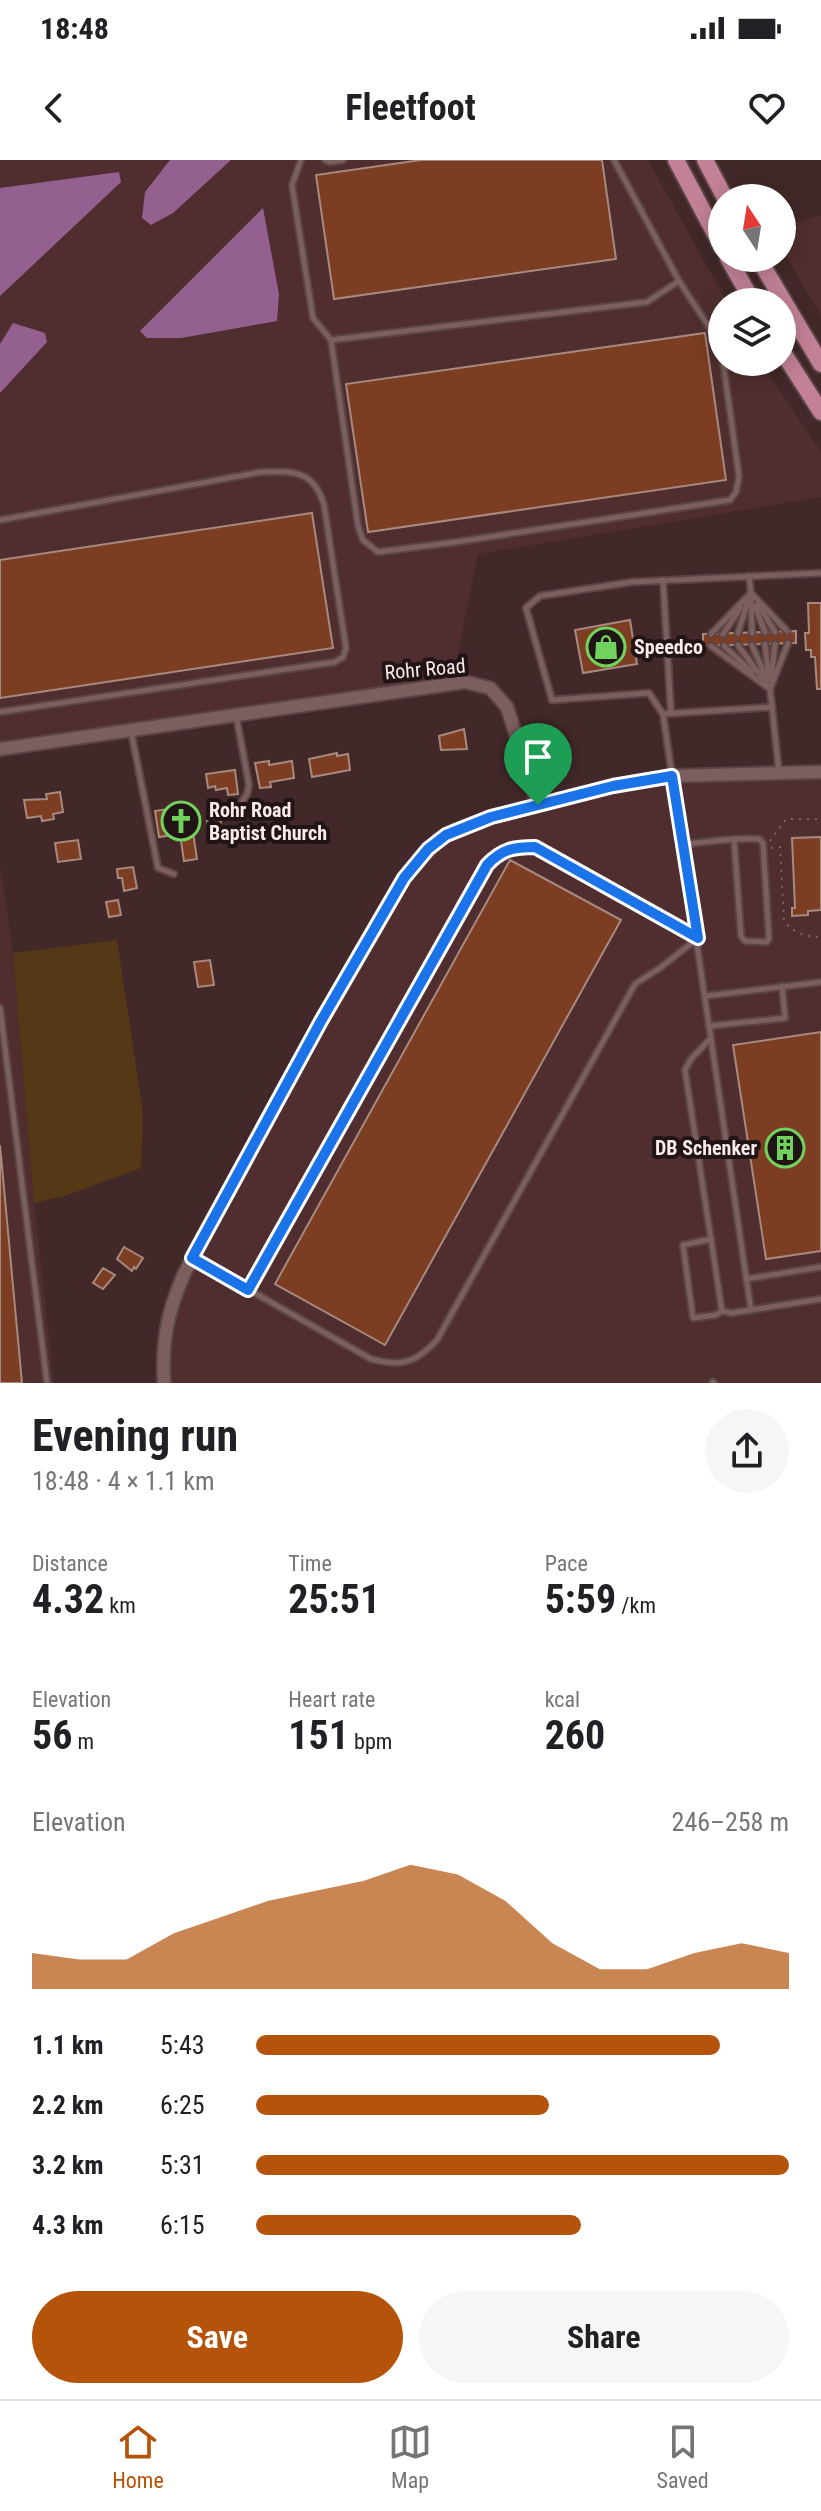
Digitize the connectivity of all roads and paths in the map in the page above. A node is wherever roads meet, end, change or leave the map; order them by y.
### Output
1 (301, 160) edge
2 (325, 160) edge
3 (343, 160) edge
4 (614, 160) edge
5 (676, 160) edge
6 (705, 160) edge
7 (718, 184) edge
8 (708, 221) edge
9 (766, 272) edge
10 (679, 281) junction
11 (708, 325) edge
12 (331, 340) junction
13 (821, 364) edge
14 (796, 373) edge
15 (724, 376) edge
16 (821, 412) edge
17 (0, 520) edge
18 (821, 573) edge
19 (749, 576) junction
20 (663, 580) junction
21 (751, 593) junction
22 (787, 631) dead end
23 (765, 632) dead end
24 (775, 632) dead end
25 (738, 633) dead end
26 (752, 633) dead end
27 (711, 634) dead end
28 (723, 634) dead end
29 (788, 643) dead end
30 (765, 644) dead end
31 (775, 644) dead end
32 (738, 645) dead end
33 (752, 645) dead end
34 (711, 646) dead end
35 (724, 646) dead end
36 (770, 689) junction
37 (772, 707) junction
38 (0, 712) edge
39 (671, 713) junction
40 (236, 714) junction
41 (663, 714) junction
42 (131, 730) junction
43 (0, 749) edge
44 (821, 772) edge
45 (779, 773) junction
46 (672, 776) junction
47 (538, 805) junction
48 (220, 810) dead end
49 (821, 819) edge
50 (734, 839) junction
51 (684, 844) junction
52 (174, 874) dead end
53 (821, 937) edge
54 (698, 938) junction
55 (821, 982) edge
56 (782, 986) junction
57 (706, 996) junction
58 (0, 1008) edge
59 (709, 1026) junction
60 (711, 1038) junction
61 (711, 1239) junction
62 (192, 1258) junction
63 (821, 1267) edge
64 (746, 1279) junction
65 (248, 1290) junction
66 (821, 1299) edge
67 (751, 1310) junction
68 (722, 1311) junction
69 (47, 1383) edge
70 (164, 1383) edge

1 - 12 lane
2 - 3 lane
4 - 10 lane
5 - 8 main road
6 - 7 main road
9 - 13 main road
10 - 11 lane
10 - 12 lane
12 - 15 lane
14 - 16 main road
17 - 38 lane
18 - 19 lane
19 - 20 lane
19 - 21 lane
20 - 39 lane
20 - 41 lane
21 - 22 lane
21 - 23 lane
21 - 24 lane
21 - 25 lane
21 - 26 lane
21 - 27 lane
21 - 28 lane
29 - 36 lane
30 - 36 lane
31 - 36 lane
32 - 36 lane
33 - 36 lane
34 - 36 lane
35 - 36 lane
36 - 37 lane
37 - 39 lane
37 - 45 lane
39 - 41 lane
40 - 42 street, Rohr Road
40 - 47 street, Rohr Road
40 - 48 lane
41 - 46 lane
42 - 43 street, Rohr Road
42 - 52 lane
44 - 45 street
45 - 46 street
46 - 47 street
46 - 51 lane
47 - 62 street
49 - 53 path
50 - 50 lane
50 - 51 lane
51 - 54 lane
54 - 57 lane
54 - 65 lane
54 - 65 lane
55 - 56 lane
56 - 57 lane
56 - 59 lane
57 - 59 lane
58 - 69 lane
59 - 60 lane
60 - 61 lane
60 - 64 lane
61 - 68 lane
61 - 68 lane
62 - 65 lane
62 - 70 street
63 - 64 lane
64 - 67 lane
66 - 67 lane
67 - 68 lane

